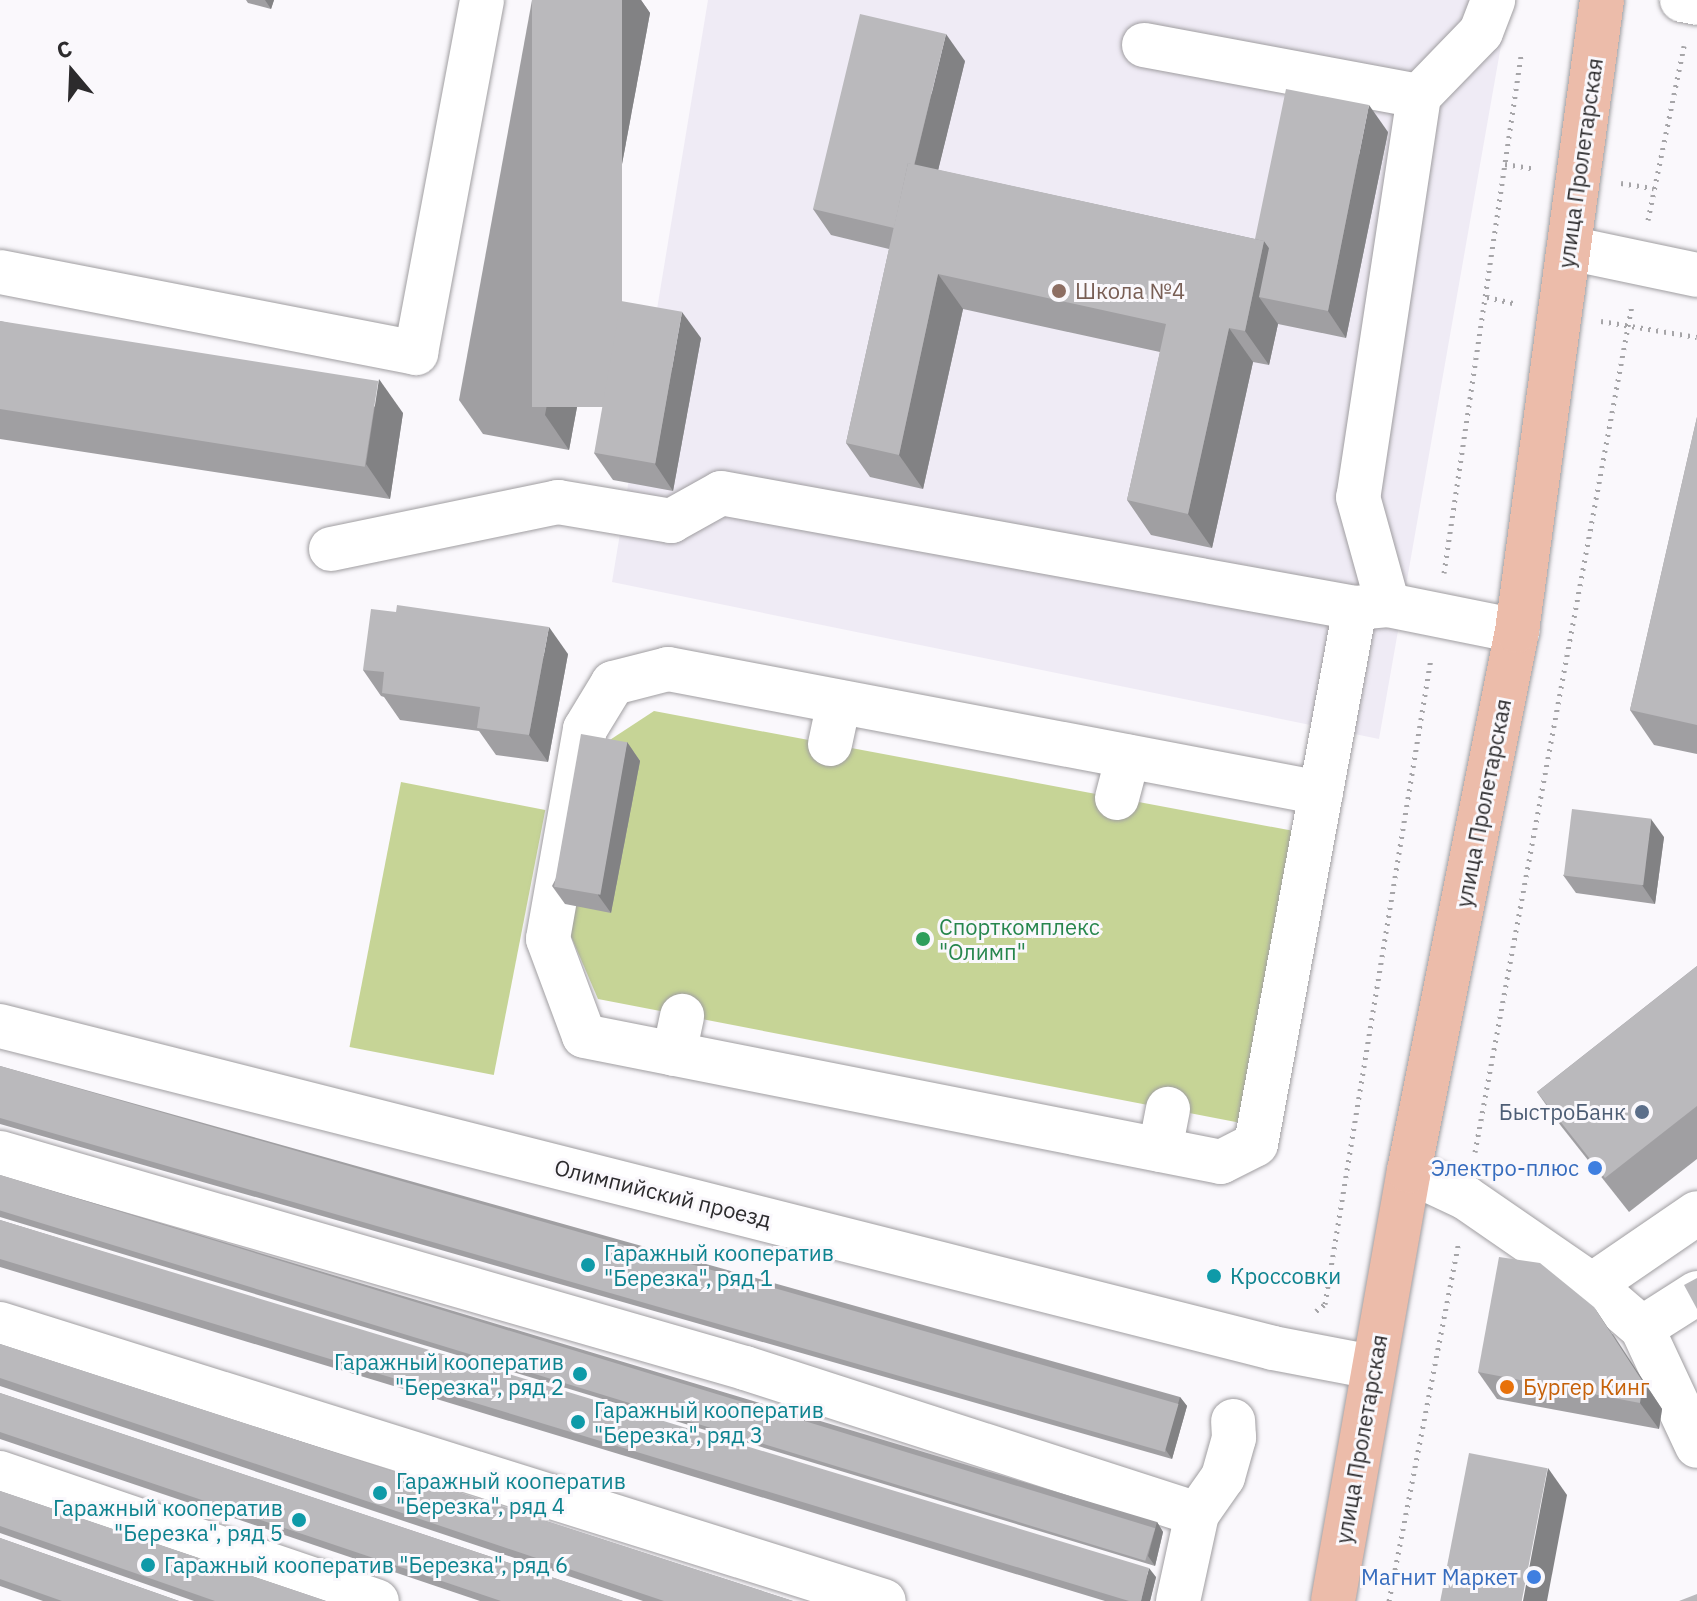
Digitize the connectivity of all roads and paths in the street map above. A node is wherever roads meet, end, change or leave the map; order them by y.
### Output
1 (482, 0) edge
2 (1493, 0) edge
3 (1602, 0) edge
4 (1691, 2) edge
5 (1144, 45) dead end
6 (1523, 45) dead end
7 (1419, 96) junction
8 (1569, 248) junction
9 (1640, 263) junction
10 (0, 272) edge
11 (1697, 275) edge
12 (331, 549) dead end
13 (1371, 606) junction
14 (1438, 615) junction
15 (1517, 631) junction
16 (839, 702) junction
17 (830, 744) dead end
18 (1128, 756) junction
19 (1321, 793) junction
20 (1117, 798) dead end
21 (0, 1026) edge
22 (0, 1153) edge
23 (1409, 1171) junction
24 (1466, 1198) junction
25 (1697, 1213) edge
26 (1592, 1285) junction
27 (1697, 1293) edge
28 (0, 1324) edge
29 (1642, 1328) junction
30 (1273, 1348) junction
31 (1373, 1367) junction
32 (1233, 1421) dead end
33 (1697, 1446) edge
34 (0, 1473) edge
35 (1197, 1514) junction
36 (377, 1601) edge
37 (884, 1601) edge
38 (1178, 1601) edge
39 (1333, 1601) edge
40 (1389, 1601) edge

1 - 10 street
2 - 7 street
3 - 8 main road, улица Пролетарская
4 - 9 path
5 - 7 street
6 - 14 path
7 - 13 street
8 - 9 street
8 - 15 main road, улица Пролетарская
9 - 11 street
9 - 24 path
12 - 13 street
13 - 14 street
13 - 19 street
14 - 15 street
14 - 30 path
15 - 23 main road, улица Пролетарская
16 - 17 street
16 - 18 street
16 - 19 street
18 - 19 street
18 - 20 street
21 - 30 street, Олимпийский проезд
22 - 35 street
23 - 24 street
23 - 31 main road, улица Пролетарская
24 - 26 street
24 - 40 path
25 - 26 street
26 - 29 street
27 - 29 street
28 - 37 street
29 - 33 street
30 - 31 street, Олимпийский проезд
31 - 39 main road, улица Пролетарская
32 - 35 street
34 - 36 street
35 - 38 street

